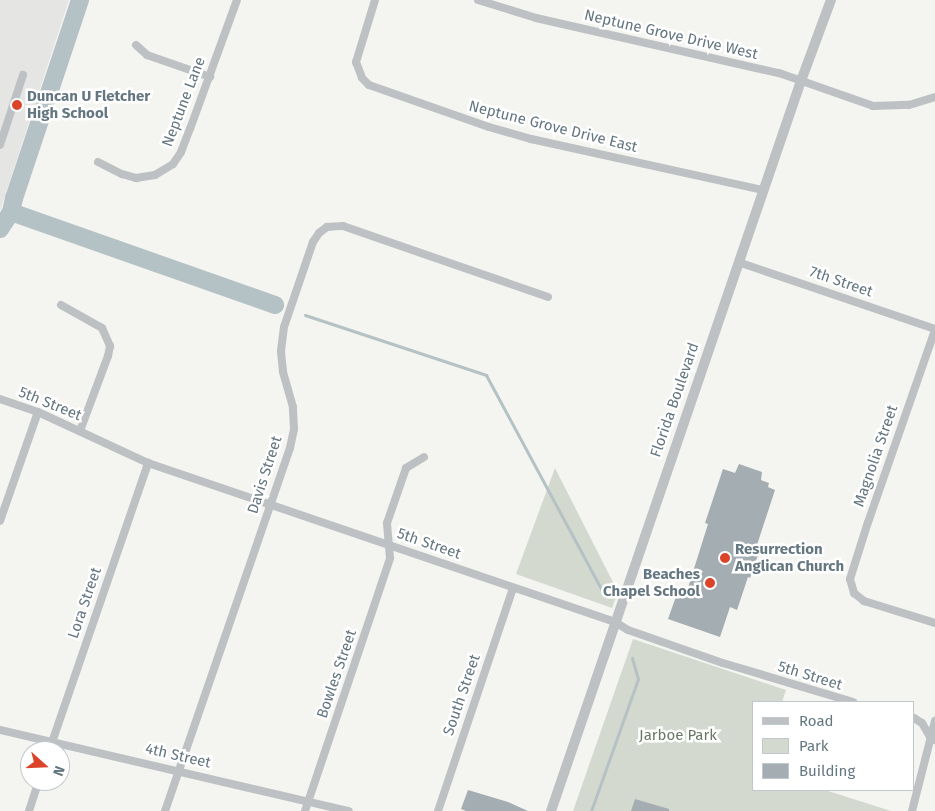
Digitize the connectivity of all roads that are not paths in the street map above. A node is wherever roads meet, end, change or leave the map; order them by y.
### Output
1 (237, 0) edge
2 (375, 0) edge
3 (478, 0) edge
4 (832, 0) edge
5 (136, 45) dead end
6 (23, 76) dead end
7 (210, 77) junction
8 (801, 81) junction
9 (935, 97) edge
10 (0, 144) edge
11 (98, 162) dead end
12 (763, 190) junction
13 (738, 262) junction
14 (548, 297) dead end
15 (61, 305) dead end
16 (935, 329) edge
17 (0, 399) edge
18 (38, 412) junction
19 (80, 430) junction
20 (424, 457) dead end
21 (148, 463) junction
22 (270, 504) junction
23 (0, 521) edge
24 (388, 544) junction
25 (513, 588) junction
26 (615, 622) junction
27 (935, 623) edge
28 (850, 701) edge
29 (915, 719) edge
30 (935, 721) edge
31 (0, 730) edge
32 (932, 738) edge
33 (48, 741) edge
34 (52, 741) edge
35 (70, 746) edge
36 (179, 770) junction
37 (36, 791) edge
38 (308, 801) junction
39 (29, 811) edge
40 (165, 811) edge
41 (305, 811) edge
42 (349, 811) edge
43 (438, 811) edge
44 (551, 811) edge
45 (912, 811) edge

1 - 7 street, Neptune Lane
2 - 12 street, Neptune Grove Drive East
3 - 8 street, Neptune Grove Drive West
4 - 8 street, Florida Boulevard
5 - 7 street
6 - 10 street
7 - 11 street, Neptune Lane
8 - 9 street, Neptune Grove Drive West
8 - 12 street, Florida Boulevard
12 - 13 street, Florida Boulevard
13 - 16 street, 7th Street
13 - 26 street, Florida Boulevard
14 - 22 street, Davis Street
15 - 19 street
16 - 27 street, Magnolia Street
17 - 18 street, 5th Street
18 - 19 street, 5th Street
18 - 23 street
19 - 21 street, 5th Street
20 - 24 street, Bowles Street
21 - 22 street, 5th Street
21 - 34 street, Lora Street
22 - 24 street, 5th Street
22 - 36 street, Davis Street
24 - 25 street, 5th Street
24 - 38 street, Bowles Street
25 - 26 street, 5th Street
25 - 43 street, South Street
26 - 28 street, 5th Street
26 - 44 street, Florida Boulevard
29 - 32 street
30 - 32 street
31 - 33 street, 4th Street
32 - 45 street
35 - 36 street, 4th Street
36 - 38 street, 4th Street
36 - 40 street, Davis Street
37 - 39 street
38 - 41 street, Bowles Street
38 - 42 street, 4th Street

